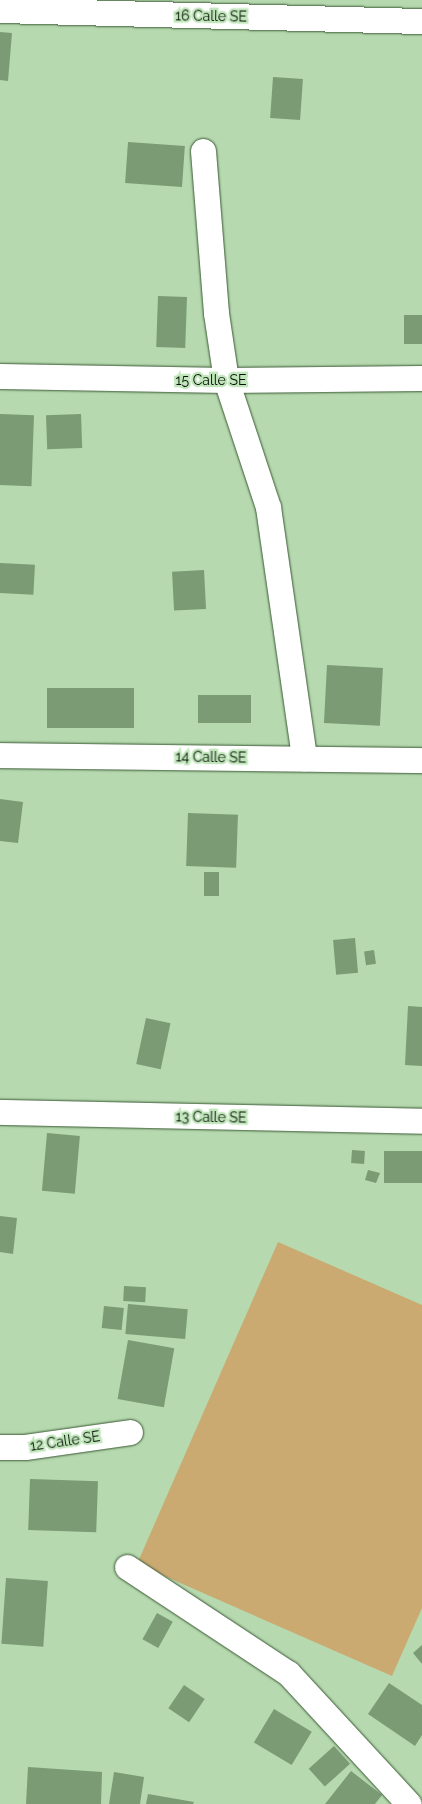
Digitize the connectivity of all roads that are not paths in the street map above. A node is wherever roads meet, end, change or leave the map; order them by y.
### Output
1 (0, 10) edge
2 (422, 21) edge
3 (204, 152) dead end
4 (0, 376) edge
5 (422, 378) edge
6 (226, 380) junction
7 (0, 755) edge
8 (304, 758) junction
9 (422, 760) edge
10 (0, 1112) edge
11 (422, 1121) edge
12 (130, 1432) dead end
13 (0, 1447) edge
14 (128, 1567) dead end
15 (422, 1796) edge
16 (411, 1804) edge

1 - 2 street, 16 Calle SE
3 - 6 street
4 - 6 street, 15 Calle SE
5 - 6 street, 15 Calle SE
6 - 8 street
7 - 8 street, 14 Calle SE
8 - 9 street, 14 Calle SE
10 - 11 street, 13 Calle SE
12 - 13 street, 12 Calle SE
14 - 16 street
15 - 16 street

